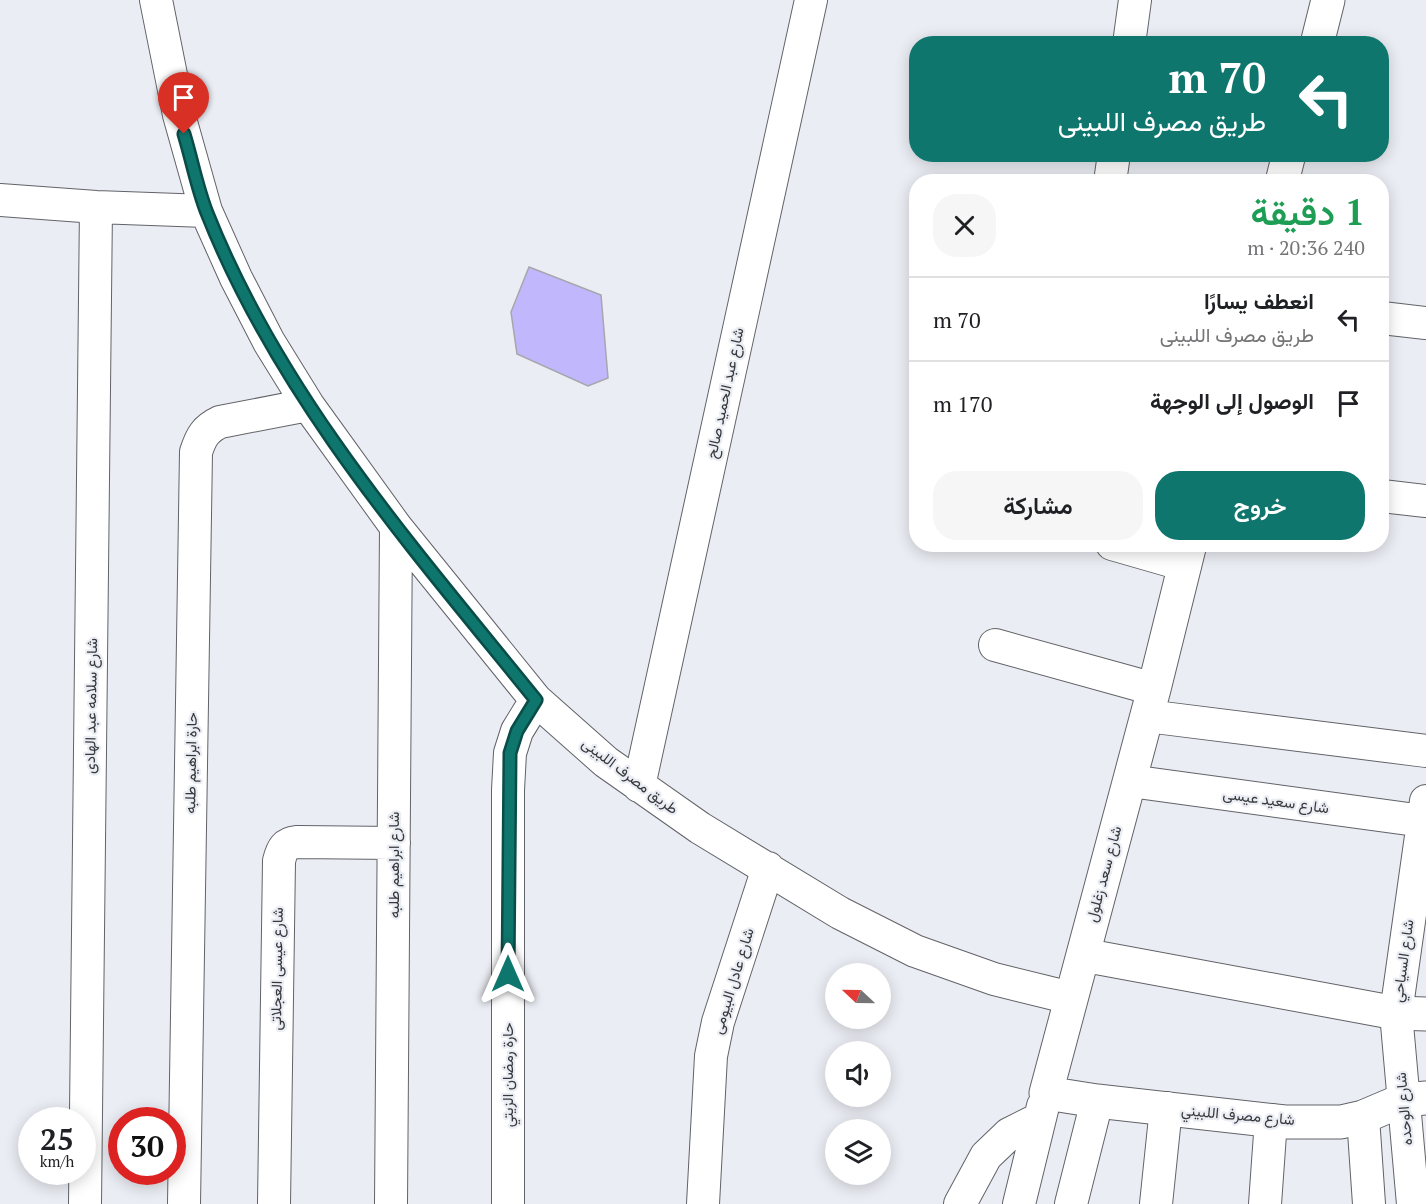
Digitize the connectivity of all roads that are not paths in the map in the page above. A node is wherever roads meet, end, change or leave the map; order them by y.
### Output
1 (156, 0) edge
2 (811, 0) edge
3 (1135, 0) edge
4 (1328, 0) edge
5 (1130, 36) edge
6 (1319, 36) edge
7 (0, 200) edge
8 (96, 207) junction
9 (206, 211) junction
10 (1389, 319) edge
11 (1426, 323) edge
12 (308, 405) junction
13 (1389, 497) edge
14 (1426, 501) edge
15 (396, 527) junction
16 (1167, 552) edge
17 (1188, 555) edge
18 (995, 645) dead end
19 (536, 700) junction
20 (1150, 703) junction
21 (1426, 751) edge
22 (1130, 781) junction
23 (639, 786) junction
24 (1425, 811) edge
25 (394, 843) junction
26 (768, 868) junction
27 (1083, 955) junction
28 (1071, 998) junction
29 (1411, 1014) edge
30 (1415, 1099) edge
31 (1097, 1101) junction
32 (1042, 1106) junction
33 (1166, 1108) junction
34 (1363, 1117) junction
35 (1271, 1120) junction
36 (86, 1204) edge
37 (184, 1204) edge
38 (274, 1204) edge
39 (392, 1204) edge
40 (508, 1204) edge
41 (703, 1204) edge
42 (960, 1204) edge
43 (1019, 1204) edge
44 (1071, 1204) edge
45 (1156, 1204) edge
46 (1265, 1204) edge
47 (1369, 1204) edge
48 (1413, 1204) edge

1 - 9 street, طريق مصرف اللبينى
2 - 23 street, شارع عبد الحميد صالح
3 - 5 street
4 - 6 main road
7 - 8 street
8 - 9 street
8 - 36 street, شارع سلامه عبد الهادى
9 - 12 street, طريق مصرف اللبينى
10 - 11 street
12 - 15 street, طريق مصرف اللبينى
12 - 37 street, حارة ابراهيم طلبه
13 - 14 street
15 - 19 street, طريق مصرف اللبينى
15 - 25 street, شارع ابراهيم طلبه
16 - 17 street
17 - 20 main road, شارع سعد زغلول
18 - 20 street
19 - 23 street, طريق مصرف اللبينى
19 - 40 street, حارة رمضان الزيتي
20 - 21 street
20 - 22 main road, شارع سعد زغلول
22 - 24 street, شارع سعيد عيسى
22 - 27 main road, شارع سعد زغلول
23 - 26 street, طريق مصرف اللبينى
24 - 29 street, شارع السياحي
25 - 38 street, شارع عيسى العجلاتى
25 - 39 street, شارع ابراهيم طلبه
26 - 28 street, طريق مصرف اللبينى
26 - 41 street, شارع عادل البيومى
27 - 28 main road, شارع سعد زغلول
27 - 29 main road
28 - 32 main road, شارع سعد زغلول
29 - 30 street, شارع الوحده
30 - 34 main road, شارع مصرف اللبيني
30 - 48 street, شارع الوحده
31 - 32 main road, شارع مصرف اللبيني
31 - 33 main road, شارع مصرف اللبيني
31 - 44 street
32 - 42 street
32 - 43 street, شارع سعد زغلول
33 - 35 main road, شارع مصرف اللبيني
33 - 45 street
34 - 35 main road, شارع مصرف اللبيني
34 - 47 street
35 - 46 street

